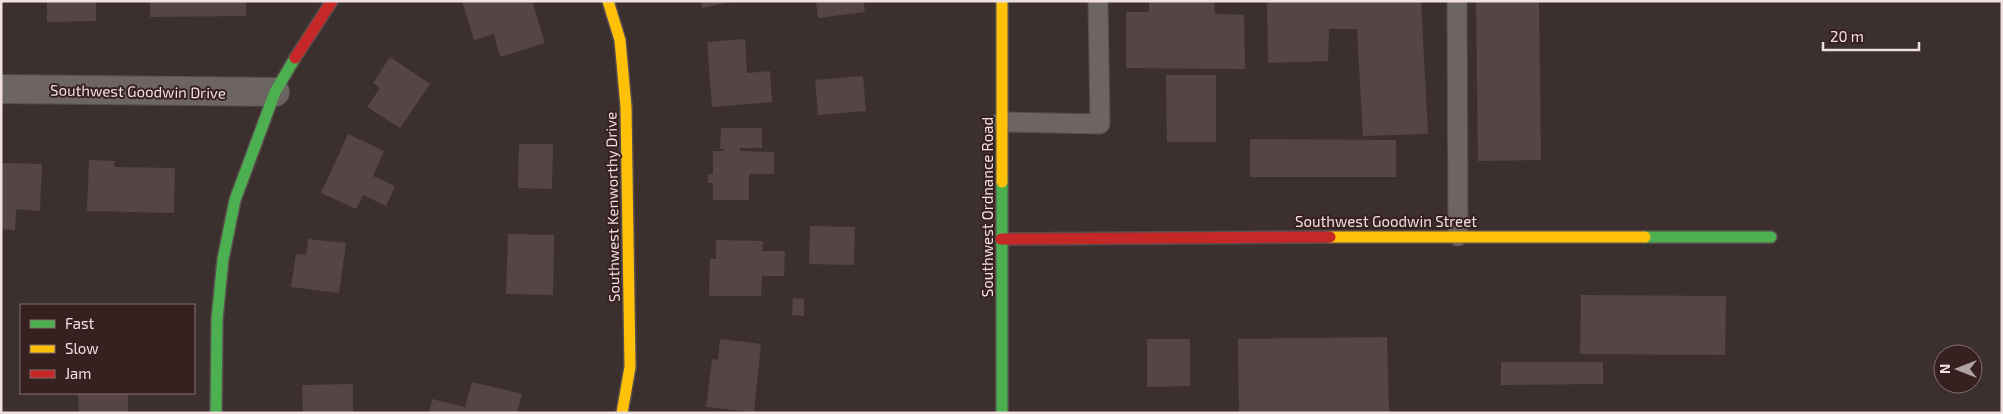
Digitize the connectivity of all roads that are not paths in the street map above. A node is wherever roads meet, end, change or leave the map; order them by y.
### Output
1 (332, 1) edge
2 (608, 1) edge
3 (1002, 1) edge
4 (1098, 1) edge
5 (1457, 1) edge
6 (1, 89) edge
7 (275, 92) junction
8 (1001, 122) junction
9 (1458, 236) junction
10 (1771, 237) dead end
11 (1001, 239) junction
12 (216, 413) edge
13 (622, 413) edge
14 (1002, 413) edge

1 - 7 street
2 - 13 street, Southwest Kenworthy Drive
3 - 8 street, Southwest Ordnance Road
4 - 8 lane
5 - 9 lane
6 - 7 street, Southwest Goodwin Drive
7 - 12 street
8 - 11 street, Southwest Ordnance Road
9 - 10 street, Southwest Goodwin Street
9 - 11 street, Southwest Goodwin Street
11 - 14 street, Southwest Ordnance Road

